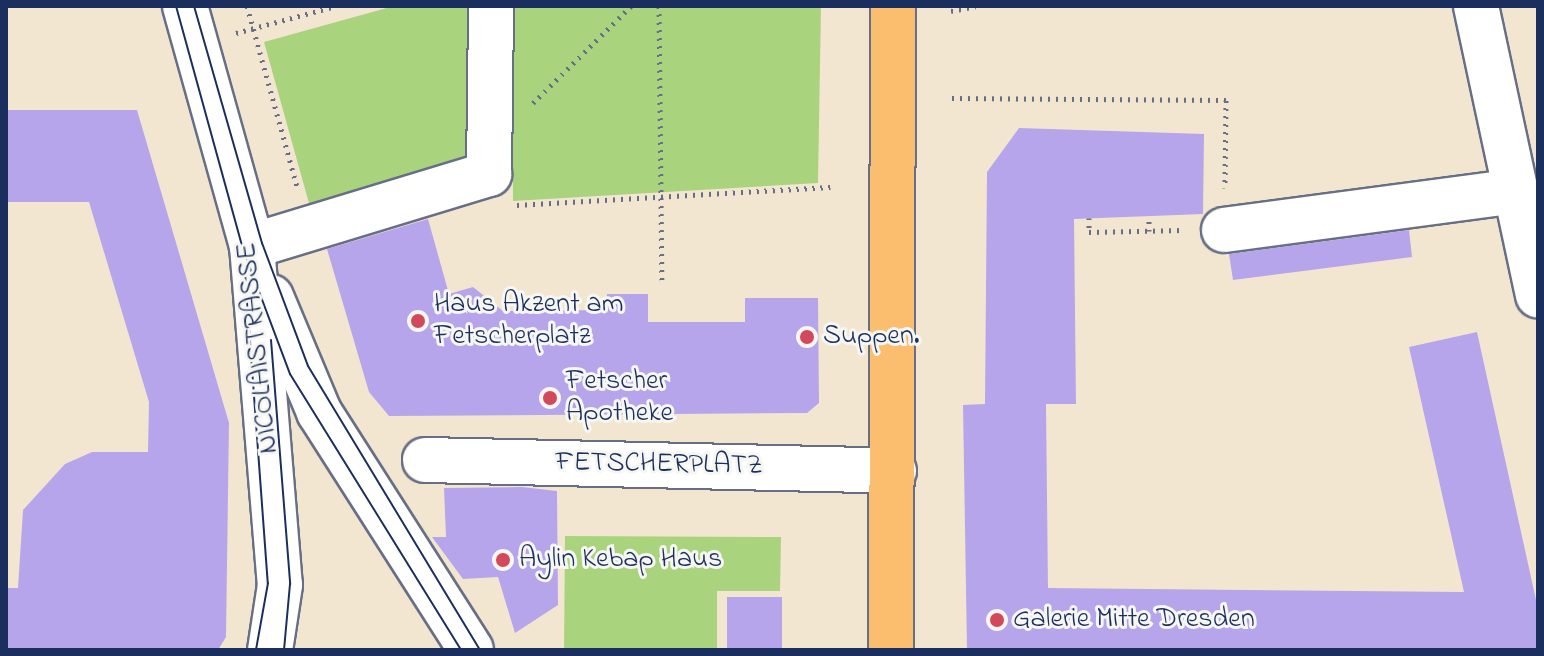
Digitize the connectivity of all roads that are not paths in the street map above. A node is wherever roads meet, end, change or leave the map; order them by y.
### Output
1 (491, 6) edge
2 (893, 6) edge
3 (1476, 6) edge
4 (190, 24) edge
5 (1515, 191) junction
6 (1224, 230) road end
7 (252, 246) junction
8 (1538, 295) edge
9 (425, 460) dead end
10 (894, 471) junction
11 (270, 650) edge
12 (471, 650) edge
13 (891, 650) edge

1 - 7 street
2 - 10 main road
3 - 5 street
4 - 7 street, NICOLAISTRASSE
5 - 6 street
5 - 8 street
7 - 11 street, NICOLAISTRASSE
7 - 12 street
9 - 10 street, FETSCHERPLATZ
10 - 13 main road

